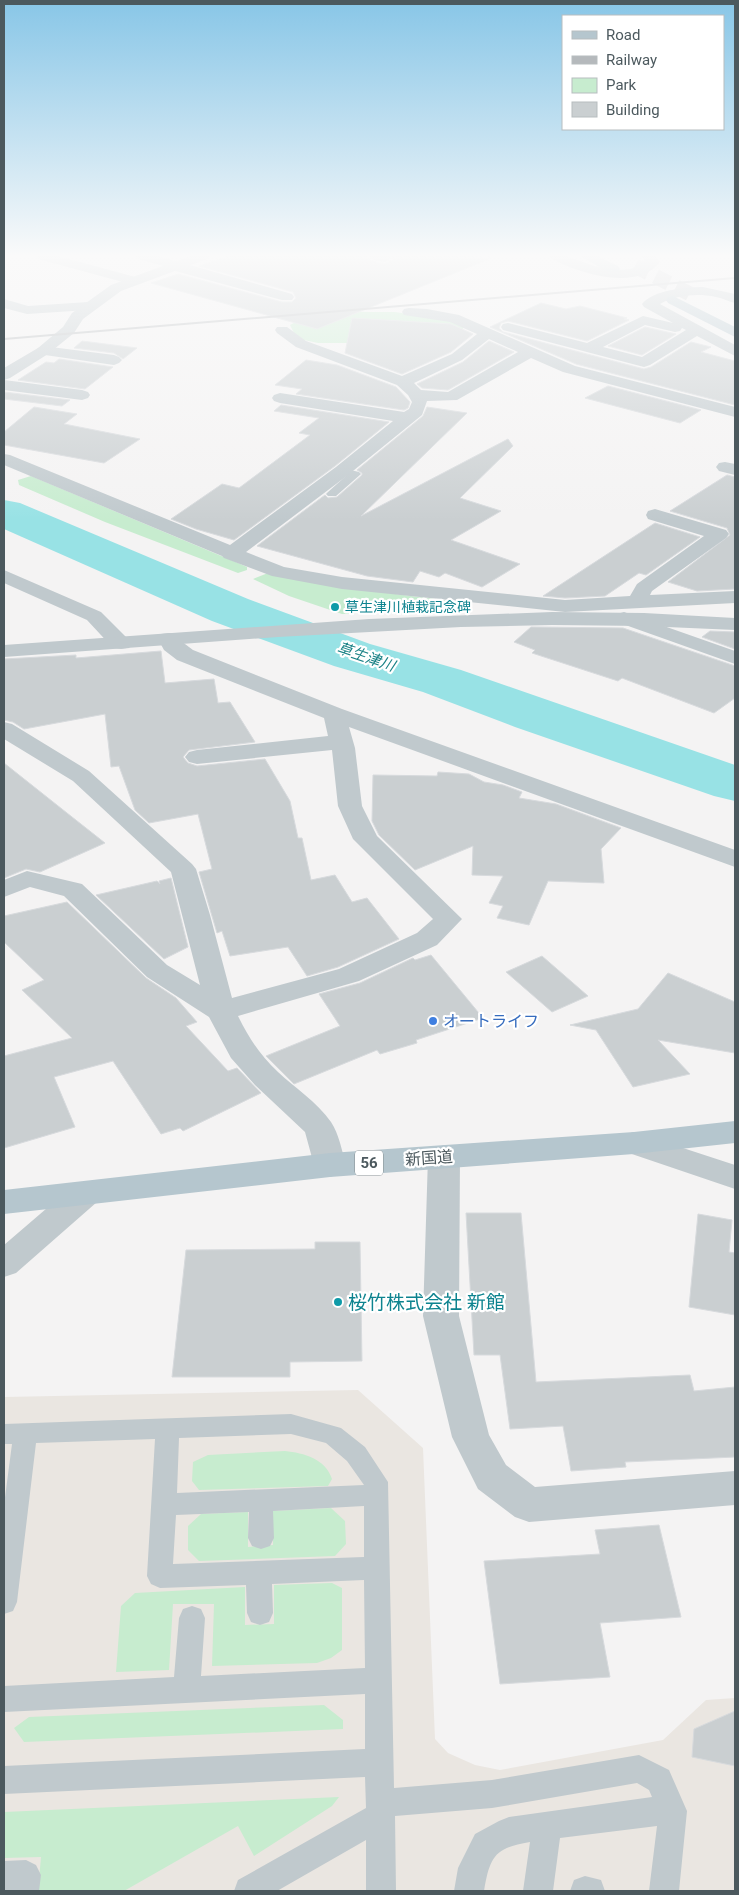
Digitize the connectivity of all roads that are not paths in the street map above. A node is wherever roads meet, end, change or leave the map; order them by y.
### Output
1 (51, 344) edge
2 (302, 344) edge
3 (473, 344) edge
4 (513, 344) edge
5 (576, 344) edge
6 (597, 344) edge
7 (673, 344) edge
8 (723, 344) edge
9 (590, 348) junction
10 (735, 350) edge
11 (43, 351) junction
12 (530, 352) junction
13 (114, 360) dead end
14 (638, 360) junction
15 (4, 375) edge
16 (605, 379) junction
17 (403, 382) junction
18 (4, 385) edge
19 (82, 395) dead end
20 (416, 395) junction
21 (280, 398) dead end
22 (735, 412) edge
23 (407, 418) junction
24 (4, 459) edge
25 (342, 471) junction
26 (332, 494) dead end
27 (655, 515) dead end
28 (231, 554) junction
29 (4, 576) edge
30 (735, 597) edge
31 (565, 606) junction
32 (631, 610) junction
33 (596, 618) junction
34 (735, 624) edge
35 (174, 639) junction
36 (121, 643) junction
37 (4, 651) edge
38 (735, 658) edge
39 (334, 714) junction
40 (4, 729) edge
41 (341, 742) junction
42 (197, 757) dead end
43 (735, 859) edge
44 (4, 889) edge
45 (221, 1011) junction
46 (735, 1132) edge
47 (634, 1143) junction
48 (444, 1157) junction
49 (330, 1165) junction
50 (735, 1177) edge
51 (86, 1194) junction
52 (4, 1202) edge
53 (4, 1264) edge
54 (168, 1428) junction
55 (14, 1433) edge
56 (735, 1488) edge
57 (376, 1495) junction
58 (261, 1500) junction
59 (163, 1506) junction
60 (261, 1538) dead end
61 (377, 1568) junction
62 (259, 1572) junction
63 (4, 1602) edge
64 (260, 1613) dead end
65 (192, 1618) dead end
66 (378, 1680) junction
67 (187, 1690) junction
68 (4, 1699) edge
69 (380, 1762) junction
70 (4, 1780) edge
71 (381, 1809) junction
72 (673, 1811) junction
73 (547, 1826) junction
74 (4, 1876) edge
75 (24, 1891) edge
76 (249, 1891) edge
77 (381, 1891) edge
78 (469, 1891) edge
79 (538, 1891) edge
80 (585, 1891) edge
81 (590, 1891) edge
82 (664, 1891) edge

1 - 11 street
2 - 17 street
3 - 17 street
4 - 12 street
5 - 9 street
6 - 9 street
7 - 14 street
8 - 10 street
9 - 14 street
11 - 13 street
11 - 15 street
12 - 16 street
12 - 20 street
14 - 16 street
16 - 22 street
17 - 20 street
18 - 19 street
20 - 23 street
21 - 23 street
23 - 25 street
24 - 28 street
25 - 26 lane
25 - 28 street
27 - 32 street
28 - 31 street
29 - 36 street
30 - 32 street
31 - 32 street
31 - 33 street
32 - 33 street
32 - 34 street
32 - 38 street
33 - 35 street
35 - 36 street
35 - 39 street
36 - 37 street
39 - 41 street
39 - 43 street
40 - 45 street
41 - 42 street
41 - 45 street
44 - 45 street
45 - 49 street
46 - 47 main road, 新国道 / 56
47 - 48 main road, 新国道 / 56
47 - 50 street
48 - 49 main road, 新国道 / 56
48 - 56 street
49 - 51 main road, 新国道 / 56
51 - 52 main road, 新国道 / 56
51 - 53 street
54 - 55 lane
54 - 57 lane
54 - 59 lane
55 - 63 lane
57 - 58 lane
57 - 61 lane
58 - 59 lane
58 - 60 lane
59 - 62 lane
61 - 62 lane
61 - 66 lane
62 - 64 lane
65 - 67 lane
66 - 67 lane
66 - 69 lane
67 - 68 lane
69 - 70 lane
69 - 71 lane
71 - 72 lane
71 - 76 lane
71 - 77 lane
72 - 73 lane
72 - 82 lane
73 - 78 lane
73 - 79 lane
74 - 75 lane
80 - 81 lane

